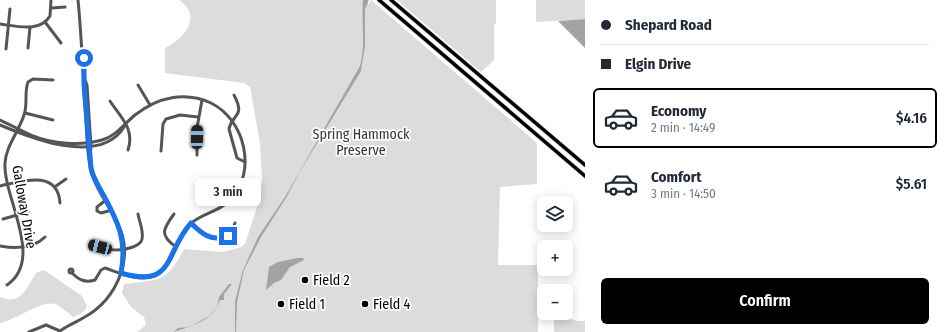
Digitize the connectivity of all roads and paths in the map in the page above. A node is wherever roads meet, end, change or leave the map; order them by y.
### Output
1 (51, 0) edge
2 (78, 0) edge
3 (392, 0) edge
4 (380, 1) edge
5 (65, 7) dead end
6 (52, 8) junction
7 (10, 9) dead end
8 (45, 22) junction
9 (0, 24) edge
10 (8, 25) junction
11 (30, 27) junction
12 (61, 43) dead end
13 (28, 48) dead end
14 (6, 49) dead end
15 (53, 80) dead end
16 (138, 86) dead end
17 (234, 95) dead end
18 (202, 100) junction
19 (110, 101) dead end
20 (150, 105) junction
21 (25, 113) junction
22 (198, 117) junction
23 (0, 120) edge
24 (53, 120) dead end
25 (233, 121) junction
26 (126, 124) junction
27 (0, 125) edge
28 (18, 131) junction
29 (89, 144) junction
30 (128, 150) dead end
31 (161, 151) dead end
32 (197, 155) dead end
33 (245, 162) junction
34 (585, 166) edge
35 (585, 176) edge
36 (66, 179) dead end
37 (8, 184) junction
38 (240, 185) junction
39 (0, 186) edge
40 (56, 186) junction
41 (204, 193) dead end
42 (106, 200) junction
43 (60, 203) dead end
44 (112, 210) junction
45 (28, 212) dead end
46 (138, 214) dead end
47 (174, 214) dead end
48 (16, 215) junction
49 (3, 219) dead end
50 (191, 223) junction
51 (235, 223) dead end
52 (44, 237) dead end
53 (90, 244) dead end
54 (0, 246) edge
55 (22, 247) junction
56 (176, 247) junction
57 (124, 250) junction
58 (72, 273) dead end
59 (121, 273) junction
60 (7, 285) dead end
61 (30, 332) edge
62 (60, 332) edge

1 - 6 street
2 - 29 street
3 - 34 main road
4 - 35 main road
5 - 6 street
6 - 8 street
7 - 10 street
8 - 11 street
8 - 12 street
9 - 10 street
10 - 11 street
10 - 14 street
11 - 13 street
15 - 21 street, Galloway Drive
16 - 20 street
17 - 25 street
18 - 20 street
18 - 22 street
18 - 25 street
19 - 26 street
20 - 26 street
21 - 24 street
21 - 28 street, Galloway Drive
22 - 31 street
22 - 32 street
23 - 28 street
25 - 33 street
25 - 33 street
26 - 29 street
26 - 30 street
27 - 28 street
28 - 29 street
28 - 37 street, Galloway Drive
29 - 42 street
33 - 38 street
36 - 40 street
37 - 39 street
37 - 40 street
37 - 48 street, Galloway Drive
38 - 41 street
38 - 50 street
40 - 43 street
42 - 44 street
42 - 44 street
44 - 57 street
45 - 48 street
46 - 57 street
47 - 56 street
48 - 49 street
48 - 55 street, Galloway Drive
50 - 51 street
50 - 56 street
52 - 55 street
53 - 57 street
54 - 55 street
55 - 60 street, Galloway Drive
56 - 59 street
57 - 59 street
58 - 59 street
59 - 62 street
61 - 62 street

